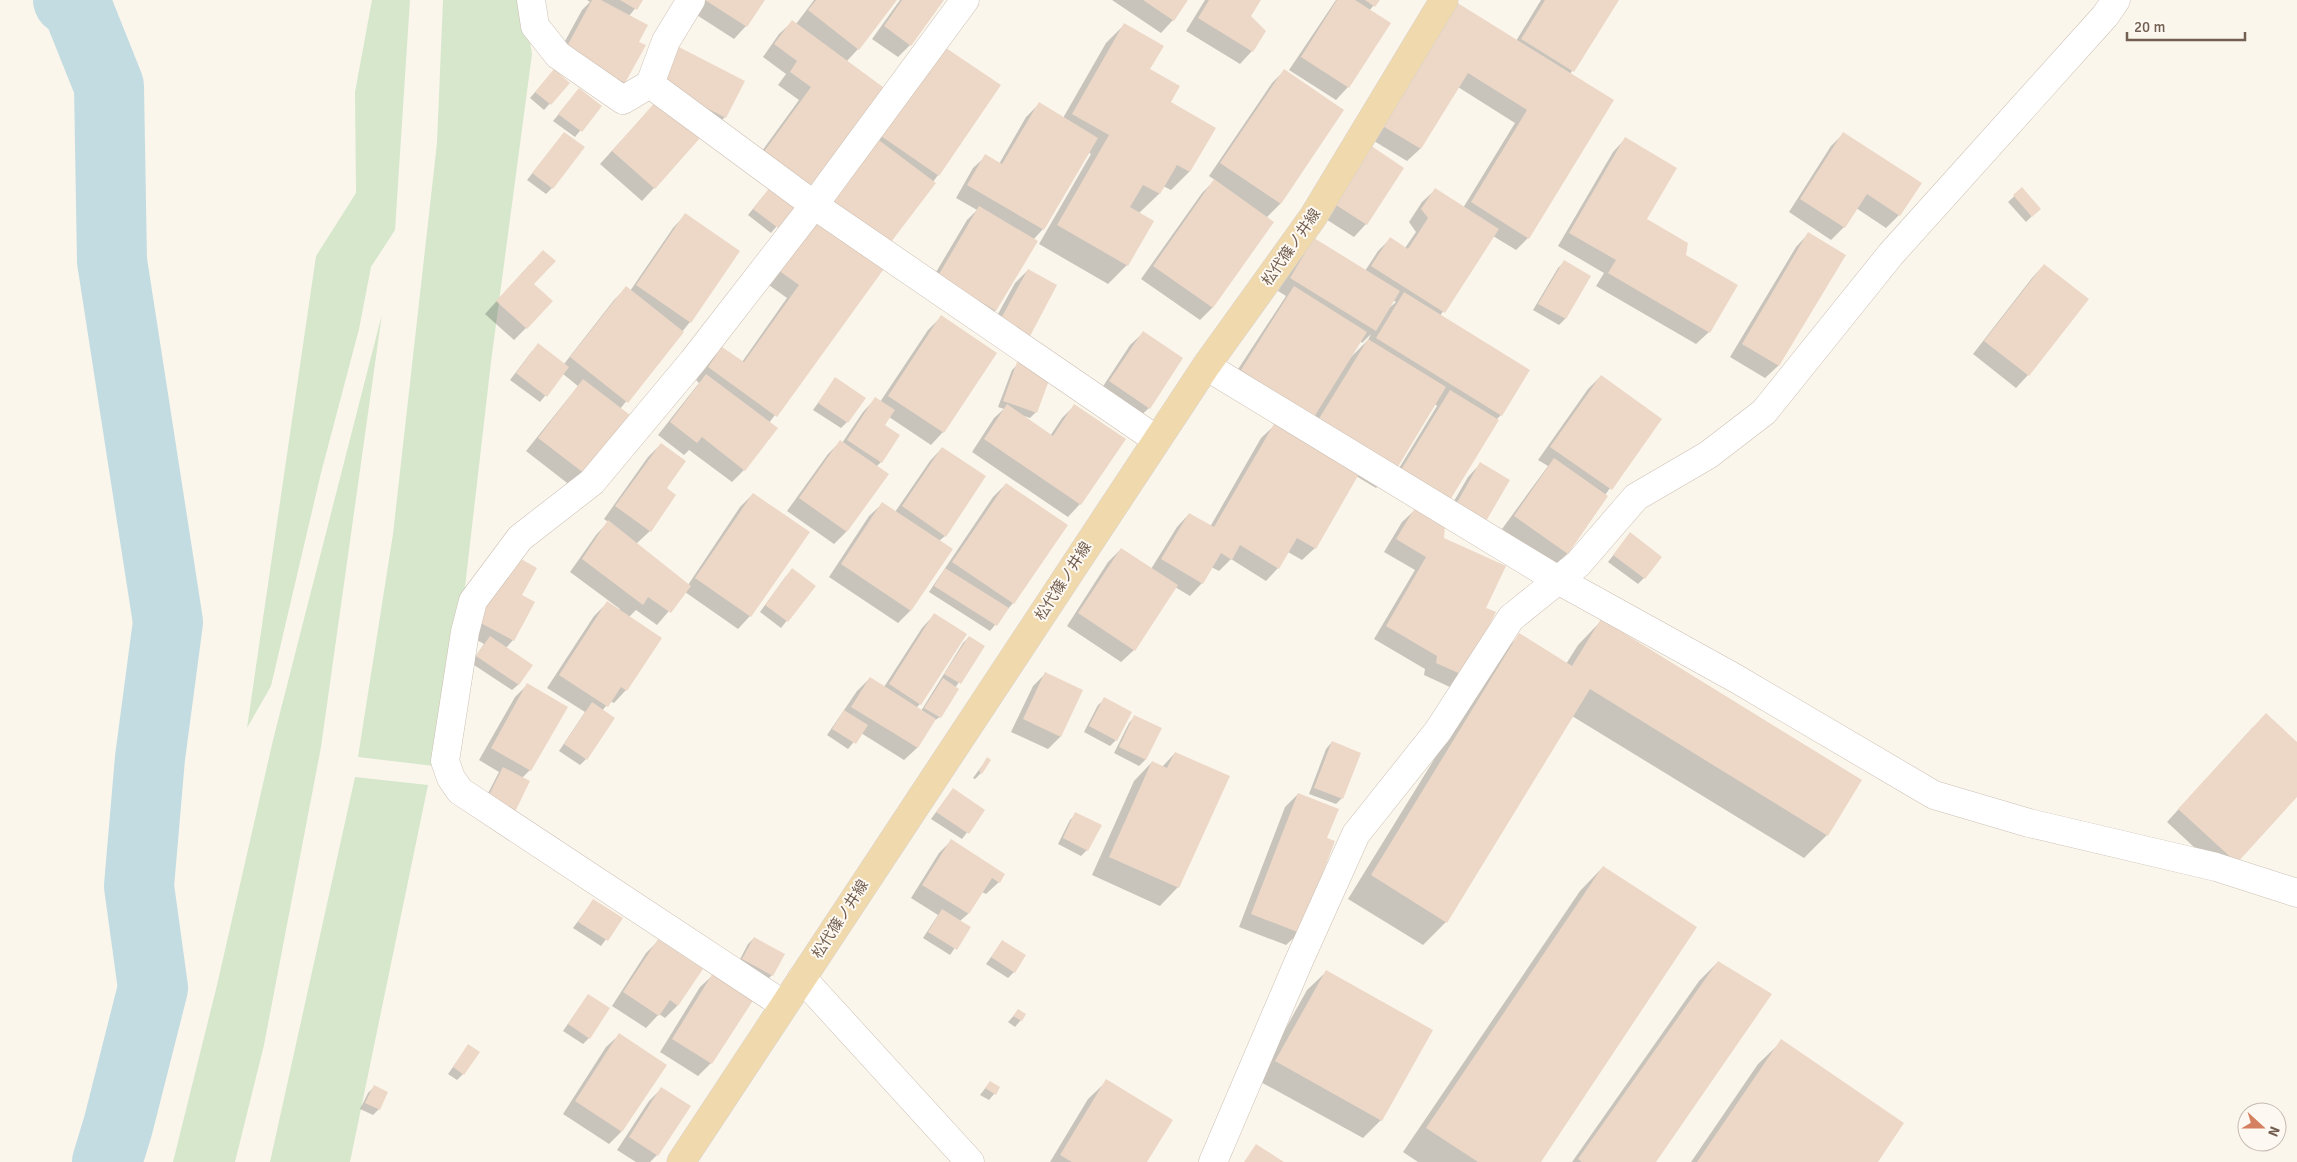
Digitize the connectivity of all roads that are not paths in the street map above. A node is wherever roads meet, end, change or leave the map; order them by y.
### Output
1 (531, 0) edge
2 (691, 0) edge
3 (965, 0) edge
4 (1444, 0) edge
5 (2116, 0) edge
6 (650, 84) junction
7 (814, 204) junction
8 (1206, 366) junction
9 (1156, 440) junction
10 (1558, 580) junction
11 (2297, 893) edge
12 (802, 978) junction
13 (784, 1005) junction
14 (681, 1162) edge
15 (970, 1162) edge
16 (1213, 1162) edge

1 - 6 street
2 - 6 street
3 - 7 street
4 - 8 main road, 松代篠ノ井線
5 - 10 street
6 - 7 street
7 - 9 street
7 - 13 street
8 - 9 main road, 松代篠ノ井線
8 - 10 street
9 - 12 main road, 松代篠ノ井線
10 - 11 street
10 - 16 street
12 - 13 main road, 松代篠ノ井線
12 - 15 street
13 - 14 main road, 松代篠ノ井線

